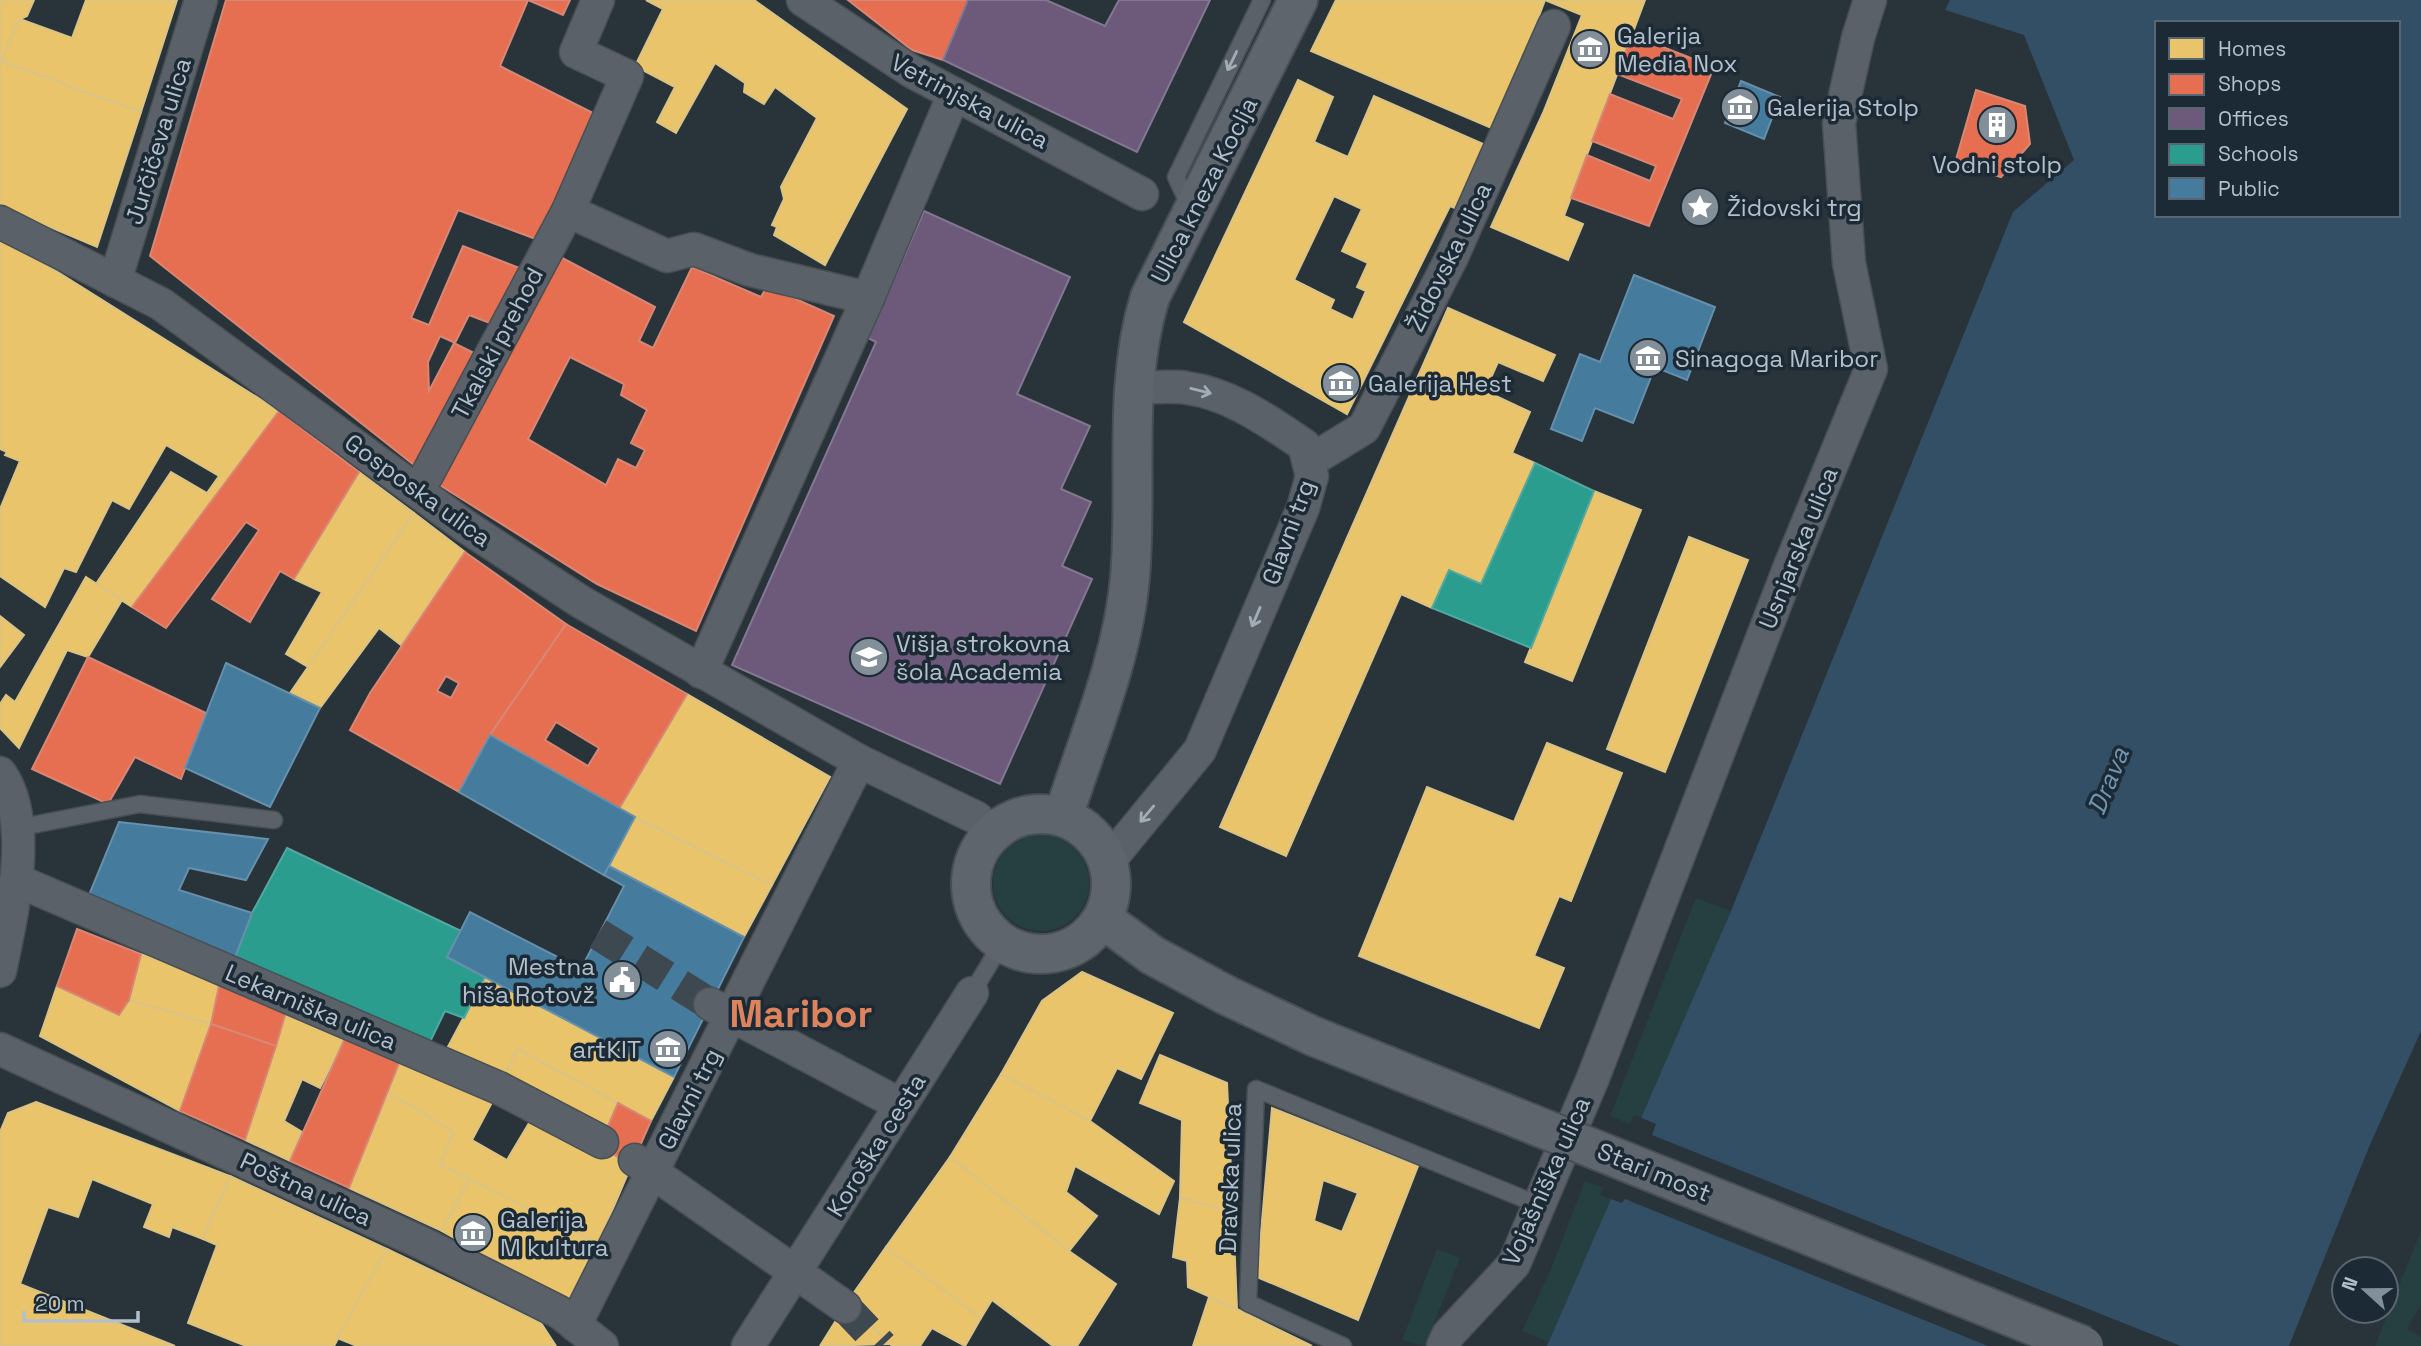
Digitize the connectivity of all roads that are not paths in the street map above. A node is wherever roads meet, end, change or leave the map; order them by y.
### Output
1 (201, 0) edge
2 (598, 0) edge
3 (803, 0) edge
4 (1262, 0) edge
5 (1298, 0) edge
6 (1870, 0) edge
7 (1554, 26) dead end
8 (954, 94) junction
9 (1142, 194) dead end
10 (568, 211) junction
11 (1194, 214) junction
12 (0, 222) edge
13 (115, 281) junction
14 (868, 298) junction
15 (1133, 388) junction
16 (1310, 461) junction
17 (427, 475) dead end
18 (701, 672) junction
19 (851, 756) junction
20 (0, 774) edge
21 (1063, 817) junction
22 (977, 818) dead end
23 (274, 820) dead end
24 (17, 828) junction
25 (1108, 862) junction
26 (16, 880) junction
27 (1103, 919) junction
28 (1002, 943) junction
29 (0, 971) edge
30 (972, 993) joint
31 (721, 1009) junction
32 (0, 1049) edge
33 (1592, 1078) joint
34 (901, 1105) junction
35 (602, 1142) dead end
36 (643, 1166) junction
37 (1539, 1205) junction
38 (794, 1274) junction
39 (845, 1307) tunnel mouth
40 (575, 1325) junction
41 (602, 1346) edge
42 (748, 1346) edge
43 (1343, 1346) edge
44 (1443, 1346) edge
45 (2084, 1346) edge

1 - 13 street, Jurčičeva ulica
2 - 10 street, Tkalski prehod
3 - 8 street, Vetrinjska ulica
4 -> 11 lane
5 - 11 street, Ulica kneza Koclja
6 - 33 street, Usnjarska ulica
7 - 16 street, Židovska ulica
8 - 9 street, Vetrinjska ulica
8 - 14 street
10 - 14 street
10 - 17 street, Tkalski prehod
11 - 15 street, Ulica kneza Koclja
12 - 13 street, Gosposka ulica
13 - 18 street, Gosposka ulica
14 - 18 street
15 -> 16 street, Glavni trg
15 - 21 street
16 -> 25 street, Glavni trg
18 - 19 street, Gosposka ulica
19 - 22 street
19 - 31 street, Glavni trg
20 - 24 street
21 - 25 street
21 - 28 street
23 - 24 lane
24 - 26 street
25 - 27 street
26 - 29 street
26 - 35 street, Lekarniška ulica
27 - 28 street
27 - 45 street, Stari most, bridge
28 - 30 lane, Koroška cesta
30 - 34 street, Koroška cesta
31 - 34 street
31 - 36 street, Glavni trg
32 - 40 street, Poštna ulica
33 - 37 street, Vojašniška ulica
34 - 38 street, Koroška cesta
36 - 38 street
36 - 40 street, Glavni trg
37 - 43 lane, Dravska ulica
37 - 44 street, Vojašniška ulica
38 - 39 street
38 - 42 street, Koroška cesta
40 - 41 street, Poštna ulica

